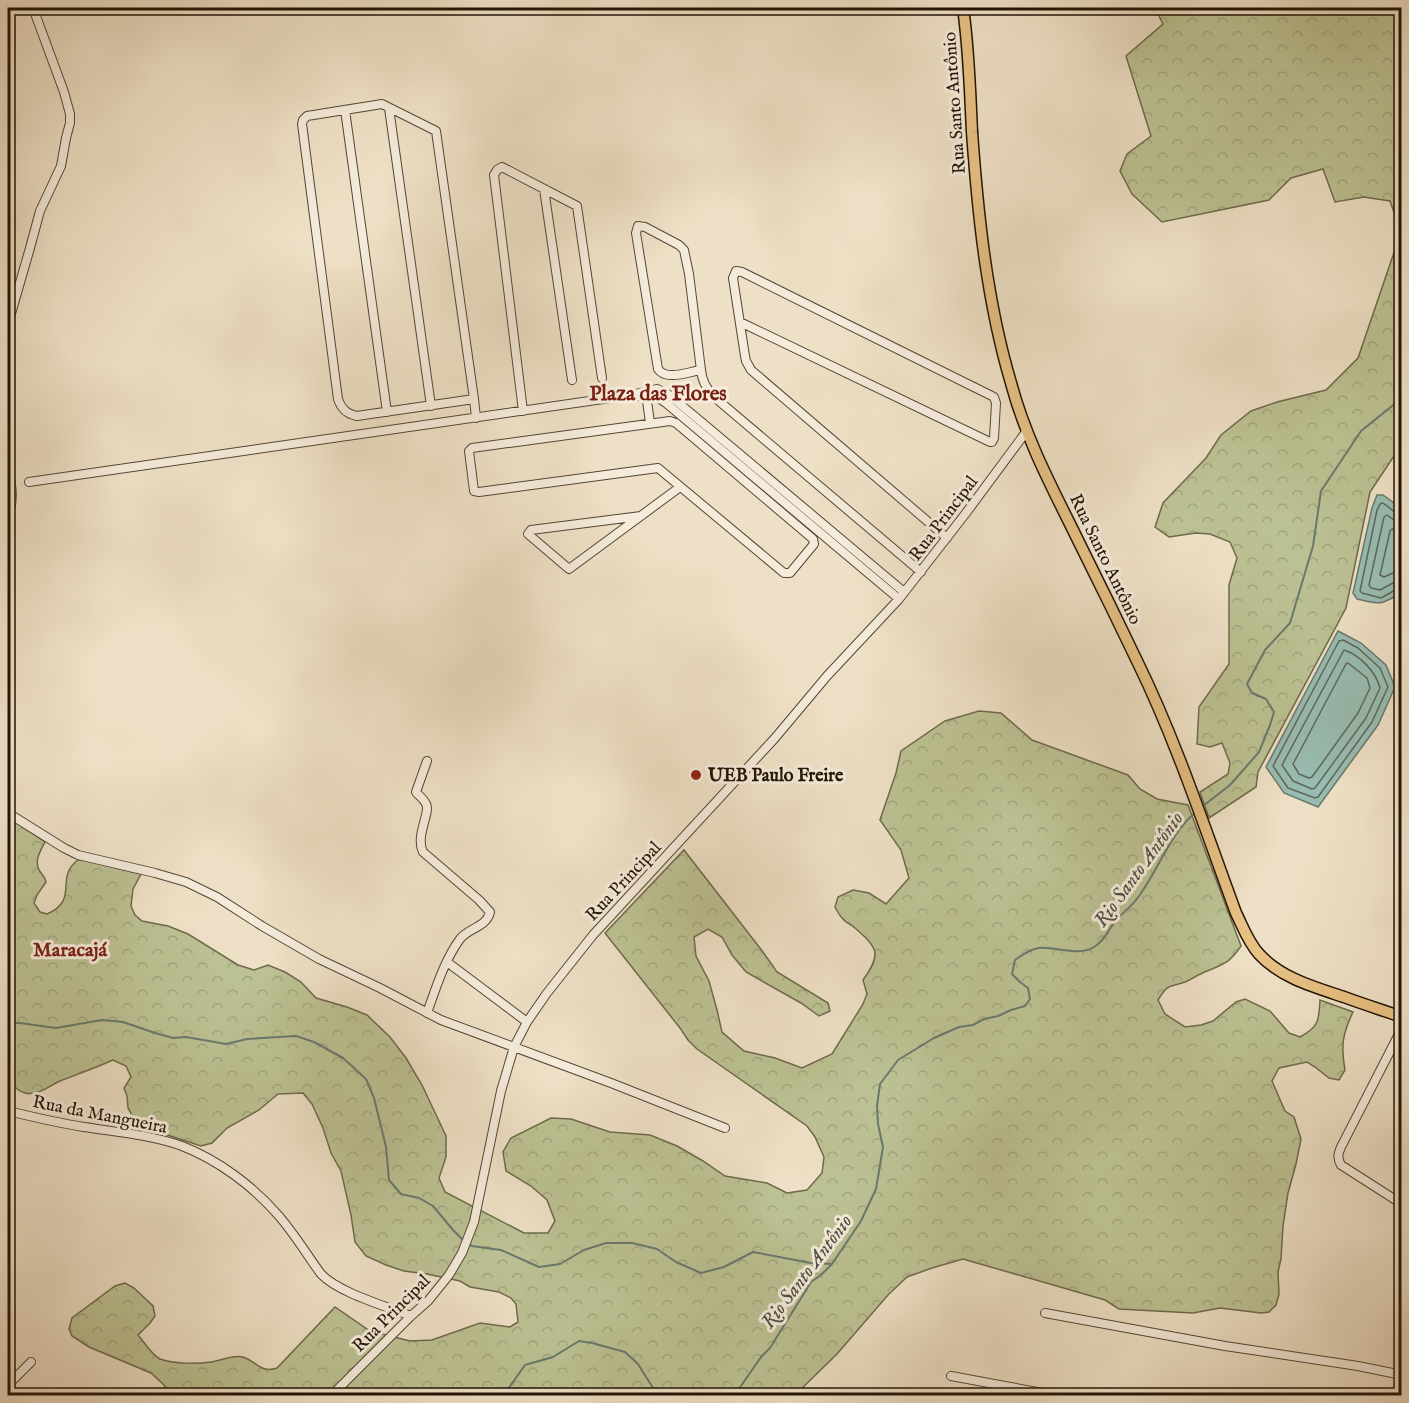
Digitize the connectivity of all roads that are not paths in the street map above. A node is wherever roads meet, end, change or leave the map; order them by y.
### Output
1 (33, 8) edge
2 (963, 8) edge
3 (389, 108) junction
4 (345, 110) junction
5 (544, 189) junction
6 (740, 322) junction
7 (8, 324) edge
8 (701, 370) junction
9 (602, 378) dead end
10 (572, 380) dead end
11 (646, 393) junction
12 (474, 399) junction
13 (431, 406) junction
14 (523, 411) junction
15 (387, 412) junction
16 (476, 418) junction
17 (650, 423) junction
18 (1026, 432) junction
19 (8, 469) edge
20 (29, 482) dead end
21 (680, 487) junction
22 (10, 495) edge
23 (641, 516) junction
24 (8, 517) edge
25 (947, 538) junction
26 (921, 572) junction
27 (902, 596) junction
28 (427, 761) dead end
29 (8, 813) edge
30 (447, 962) junction
31 (427, 1013) junction
32 (1401, 1017) edge
33 (527, 1022) junction
34 (1401, 1028) edge
35 (514, 1047) junction
36 (8, 1112) edge
37 (725, 1128) dead end
38 (1401, 1204) edge
39 (1045, 1312) dead end
40 (411, 1316) junction
41 (31, 1362) dead end
42 (1401, 1375) edge
43 (951, 1376) dead end
44 (8, 1385) edge
45 (331, 1395) edge
46 (1059, 1395) edge

1 - 7 street
2 - 18 main road, Rua Santo Antônio
3 - 4 street
3 - 12 street
3 - 13 street
4 - 15 street
4 - 15 street
5 - 9 street
5 - 10 street
5 - 14 street
6 - 6 street
6 - 25 street
8 - 8 street
8 - 26 street
11 - 14 street
11 - 17 street
11 - 27 street
12 - 13 street
12 - 16 street
13 - 15 street
14 - 16 street
16 - 20 street
17 - 21 street
17 - 21 street
18 - 25 street, Rua Principal
18 - 32 main road, Rua Santo Antônio
19 - 22 street
21 - 23 street
22 - 24 street
23 - 23 street
25 - 26 street, Rua Principal
26 - 27 street, Rua Principal
27 - 33 street, Rua Principal
28 - 30 street
29 - 31 street
30 - 31 street
30 - 33 street
31 - 35 street
33 - 35 street, Rua Principal
34 - 38 street
35 - 37 street
35 - 40 street, Rua Principal
36 - 40 street, Rua da Mangueira
39 - 42 street
40 - 45 street, Rua Principal
41 - 44 street
43 - 46 street

